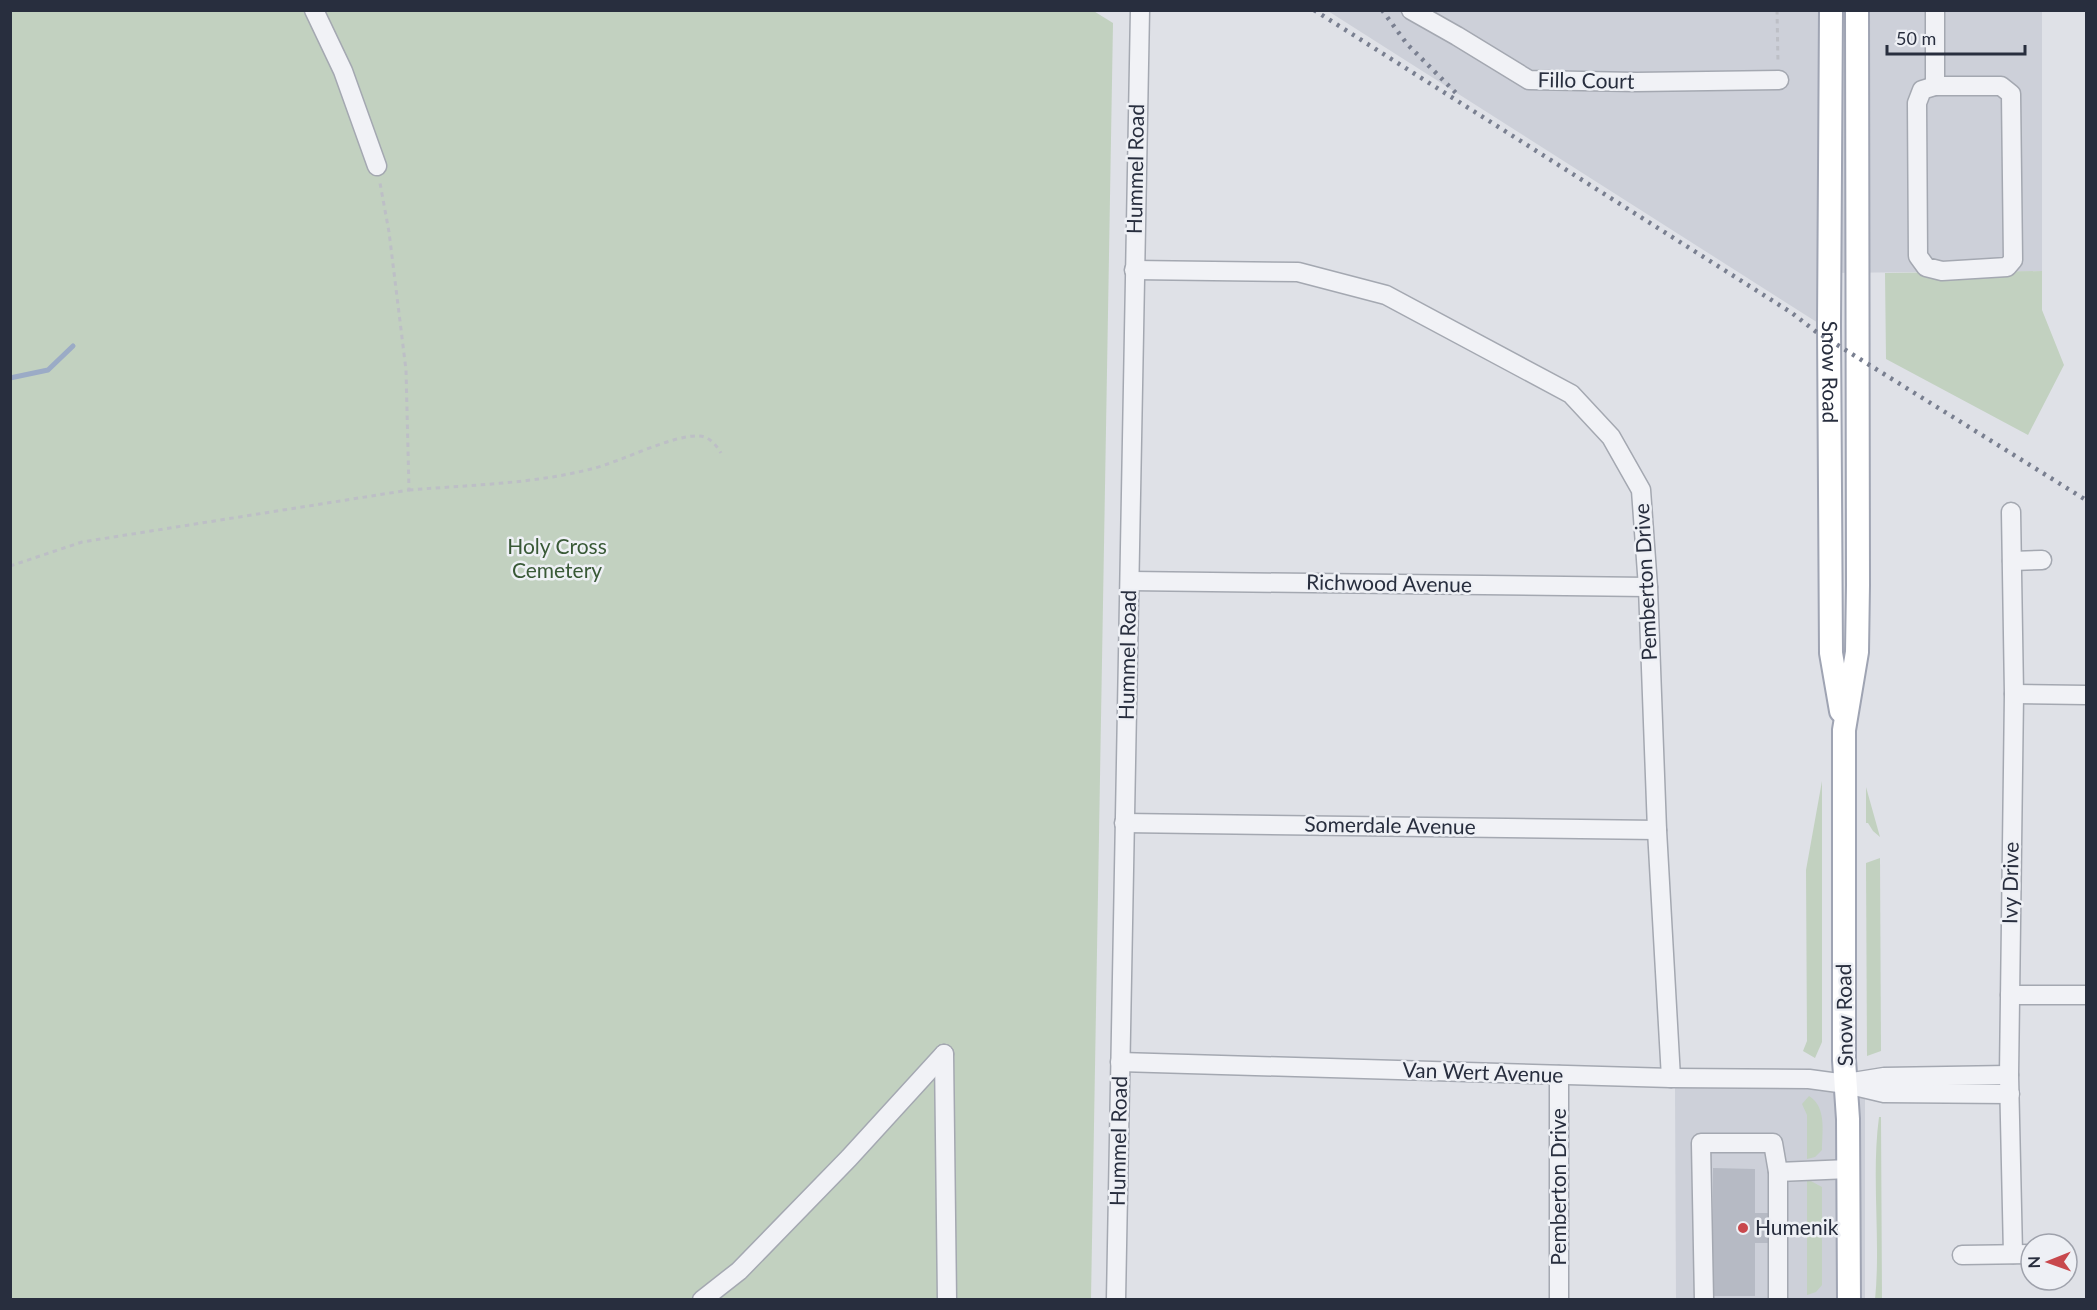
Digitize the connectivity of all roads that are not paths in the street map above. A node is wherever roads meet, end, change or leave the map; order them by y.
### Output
1 (314, 10) edge
2 (1140, 10) edge
3 (1411, 10) edge
4 (1831, 10) edge
5 (1857, 10) edge
6 (1935, 10) edge
7 (1779, 80) road end
8 (1935, 86) junction
9 (377, 166) road end
10 (1134, 270) junction
11 (2011, 512) dead end
12 (2042, 560) dead end
13 (2012, 561) junction
14 (1130, 582) junction
15 (1648, 587) junction
16 (2014, 694) junction
17 (2086, 695) edge
18 (1844, 730) junction
19 (1124, 823) junction
20 (1657, 830) junction
21 (2010, 995) junction
22 (2086, 995) edge
23 (1120, 1062) junction
24 (1559, 1075) junction
25 (2009, 1075) junction
26 (1671, 1078) junction
27 (1846, 1084) junction
28 (2010, 1094) junction
29 (1849, 1169) junction
30 (1778, 1172) junction
31 (2020, 1232) edge
32 (2019, 1254) edge
33 (1962, 1255) dead end
34 (702, 1299) edge
35 (947, 1299) edge
36 (1116, 1299) edge
37 (1559, 1299) edge
38 (1704, 1299) edge
39 (1778, 1299) edge
40 (1849, 1299) edge

1 - 9 street
2 - 10 street, Hummel Road
3 - 7 street, Fillo Court
4 - 18 main road, Snow Road
5 - 18 main road, Snow Road
6 - 8 street
8 - 8 street
10 - 14 street, Hummel Road
10 - 15 street, Pemberton Drive
11 - 13 street, Ivy Drive
12 - 13 street
13 - 16 street, Ivy Drive
14 - 15 street, Richwood Avenue
14 - 19 street, Hummel Road
15 - 20 street, Pemberton Drive
16 - 17 street
16 - 21 street, Ivy Drive
18 - 27 main road, Snow Road
19 - 20 street, Somerdale Avenue
19 - 23 street, Hummel Road
20 - 26 street, Pemberton Drive
21 - 22 street
21 - 25 street, Ivy Drive
23 - 24 street, Van Wert Avenue
23 - 36 street, Hummel Road
24 - 26 street, Van Wert Avenue
24 - 37 street, Pemberton Drive
25 - 27 street, Van Wert Avenue
25 - 28 street, Ivy Drive
26 - 27 street, Van Wert Avenue
27 - 28 street, Van Wert Avenue
27 - 29 main road, Snow Road
28 - 31 street, Ivy Drive
29 - 30 street
29 - 40 main road, Snow Road
30 - 38 street
30 - 39 street
32 - 33 street
34 - 35 street

